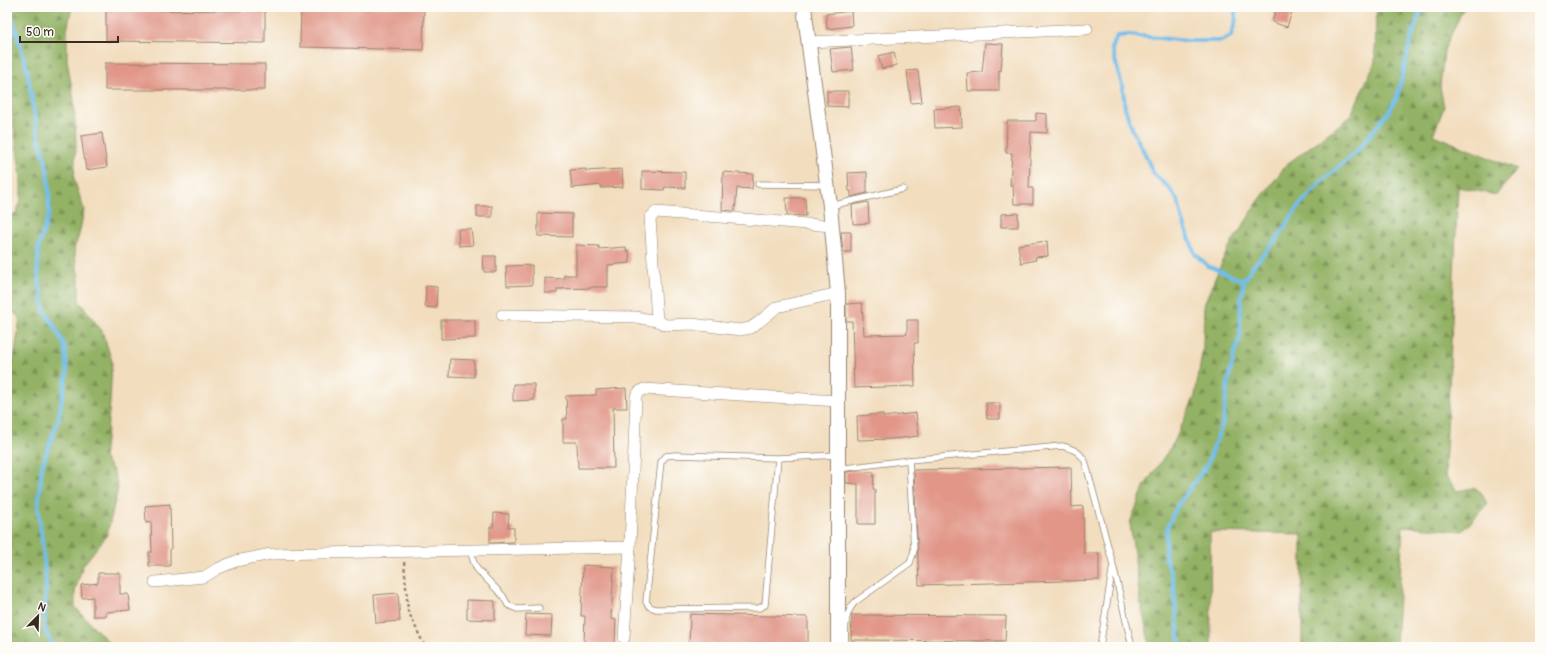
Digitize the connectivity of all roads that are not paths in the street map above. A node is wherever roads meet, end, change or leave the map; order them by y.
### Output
1 (804, 7) edge
2 (1087, 29) dead end
3 (810, 42) junction
4 (758, 184) dead end
5 (827, 185) junction
6 (904, 189) dead end
7 (830, 206) junction
8 (832, 226) junction
9 (838, 293) junction
10 (502, 315) dead end
11 (658, 321) junction
12 (838, 401) junction
13 (838, 455) junction
14 (778, 458) junction
15 (909, 460) junction
16 (838, 469) junction
17 (630, 547) junction
18 (470, 550) junction
19 (1113, 565) junction
20 (155, 582) dead end
21 (539, 608) dead end
22 (624, 638) dead end
23 (838, 647) edge
24 (845, 647) edge
25 (1100, 647) edge
26 (1132, 647) edge

1 - 3 street
2 - 3 street
3 - 5 street
4 - 5 lane
5 - 7 street
6 - 7 lane
7 - 8 street
8 - 9 street
8 - 11 street
9 - 11 street
9 - 12 street
10 - 11 street
12 - 13 street
12 - 17 street
13 - 14 lane
13 - 16 street
14 - 14 lane
15 - 16 lane
15 - 19 lane
15 - 24 lane
16 - 23 street
17 - 18 street
17 - 22 street
18 - 20 street
18 - 21 lane
19 - 25 lane
19 - 26 lane

